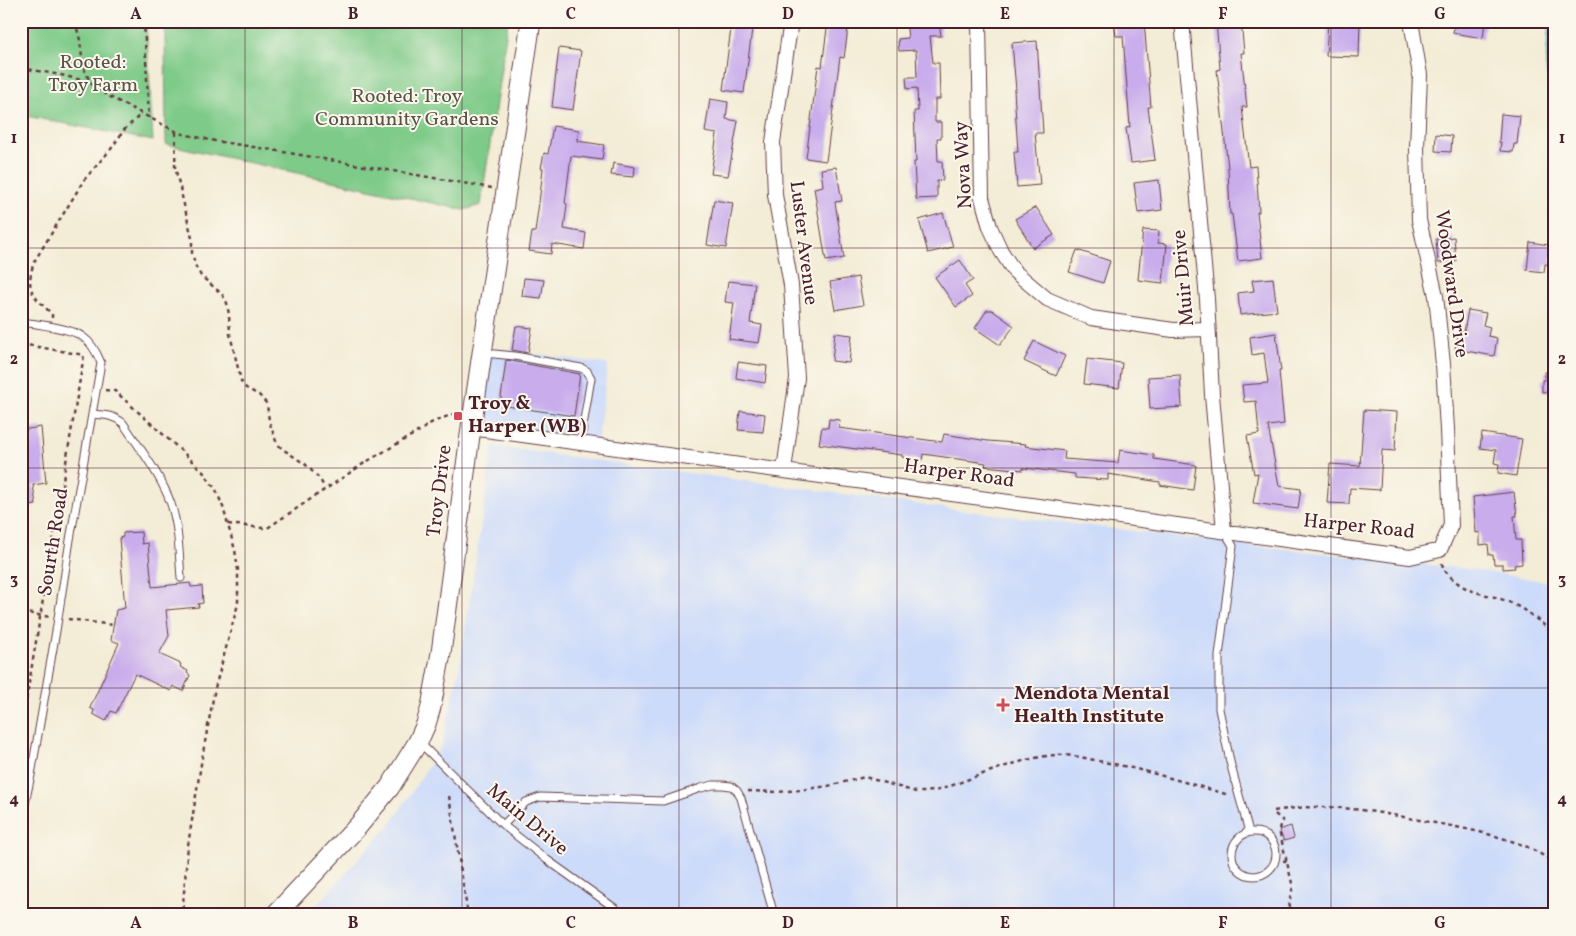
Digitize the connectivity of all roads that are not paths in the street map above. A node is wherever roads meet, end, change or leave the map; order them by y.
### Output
1 (530, 21) edge
2 (791, 21) edge
3 (979, 21) edge
4 (1182, 21) edge
5 (1411, 21) edge
6 (21, 322) edge
7 (1208, 329) junction
8 (482, 353) junction
9 (92, 414) junction
10 (471, 428) junction
11 (580, 444) junction
12 (784, 470) junction
13 (1224, 531) junction
14 (1440, 550) joint
15 (181, 578) dead end
16 (418, 742) junction
17 (21, 822) edge
18 (503, 825) junction
19 (1249, 832) junction
20 (275, 915) edge
21 (622, 915) edge
22 (774, 915) edge

1 - 8 street, Troy Drive
2 - 12 street, Luster Avenue
3 - 7 street, Nova Way
4 - 7 street, Muir Drive
5 - 14 street, Woodward Drive
6 - 9 lane, Sourth Road
7 - 13 street, Muir Drive
8 - 10 street, Troy Drive
8 - 11 lane
9 - 15 lane
9 - 17 lane, Sourth Road
10 - 11 street, Harper Road
10 - 16 street, Troy Drive
11 - 12 street, Harper Road
12 - 13 street, Harper Road
13 - 14 street, Harper Road
13 - 19 lane
16 - 18 lane, Main Drive
16 - 20 street, Troy Drive
18 - 21 lane, Main Drive
18 - 22 lane
19 - 19 lane

